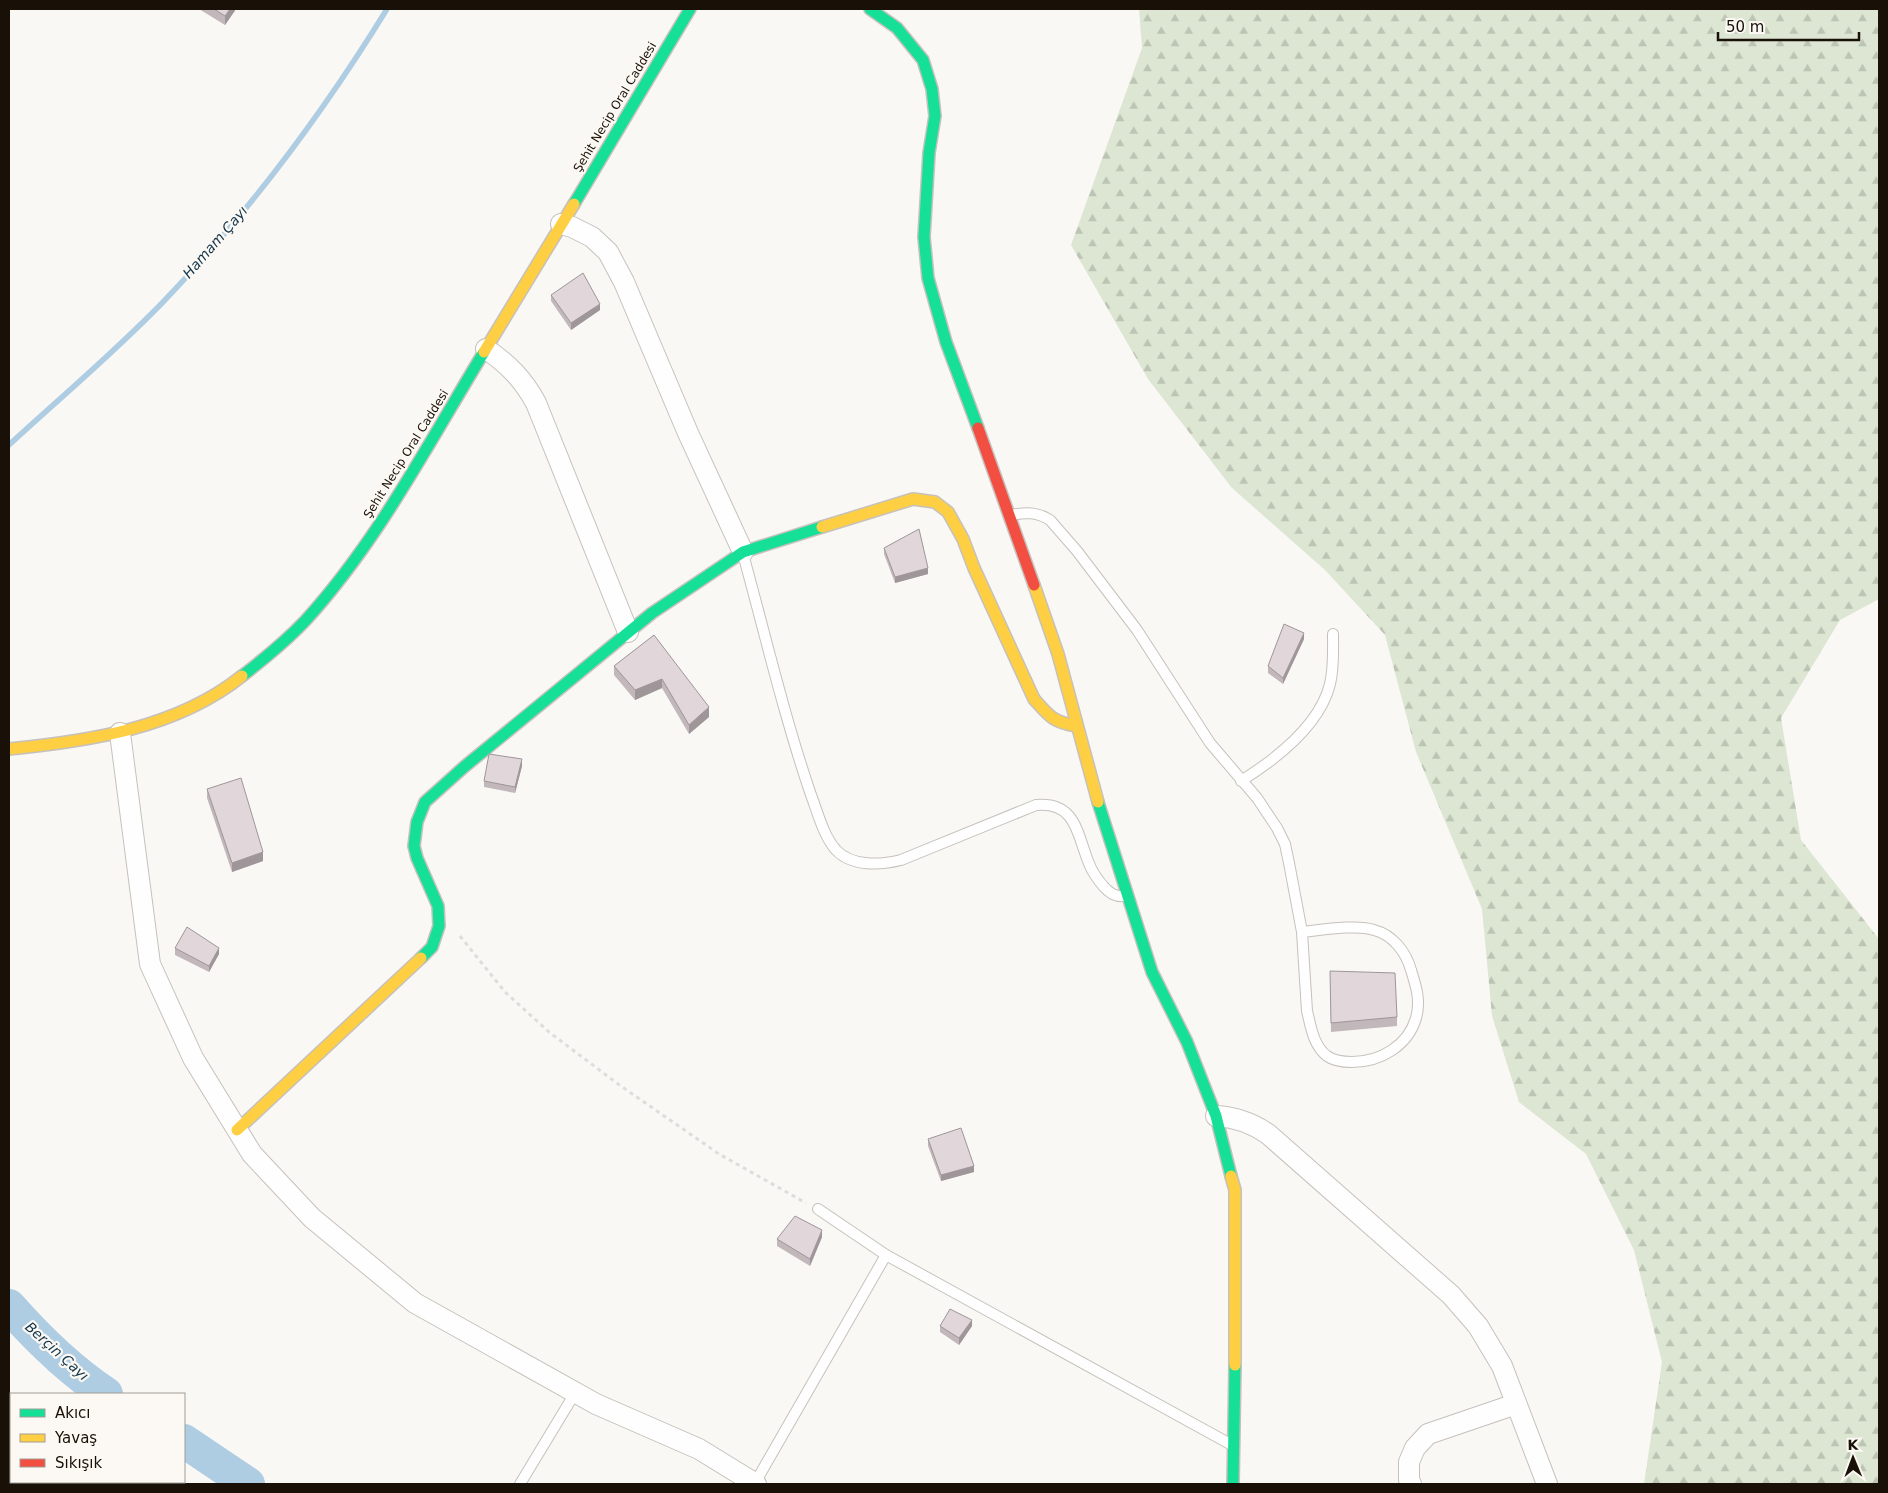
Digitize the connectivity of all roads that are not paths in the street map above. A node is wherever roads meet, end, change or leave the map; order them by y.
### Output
1 (690, 9) edge
2 (870, 9) edge
3 (561, 224) junction
4 (486, 349) junction
5 (1010, 515) junction
6 (743, 552) junction
7 (628, 632) junction
8 (1333, 634) dead end
9 (1077, 726) junction
10 (120, 733) junction
11 (9, 749) edge
12 (1241, 781) junction
13 (1128, 896) junction
14 (1302, 932) junction
15 (1216, 1116) junction
16 (237, 1130) junction
17 (818, 1209) road end
18 (886, 1255) junction
19 (575, 1392) junction
20 (1516, 1404) junction
21 (1234, 1446) junction
22 (520, 1484) edge
23 (756, 1484) edge
24 (1233, 1484) edge
25 (1411, 1484) edge
26 (1547, 1484) edge

1 - 3 street, Şehit Necip Oral Caddesi
2 - 5 street
3 - 4 street, Şehit Necip Oral Caddesi
3 - 6 street
4 - 7 street
4 - 10 street, Şehit Necip Oral Caddesi
5 - 9 street
5 - 12 lane
6 - 7 street
6 - 9 street
6 - 13 lane
7 - 16 street
8 - 12 lane
9 - 13 street
10 - 11 street, Şehit Necip Oral Caddesi
10 - 16 street
12 - 14 lane
13 - 15 street
14 - 14 lane
15 - 20 street
15 - 21 street
16 - 19 street
17 - 18 lane
18 - 21 lane
18 - 23 lane
19 - 22 lane
19 - 23 street
20 - 25 street
20 - 26 street
21 - 24 street

